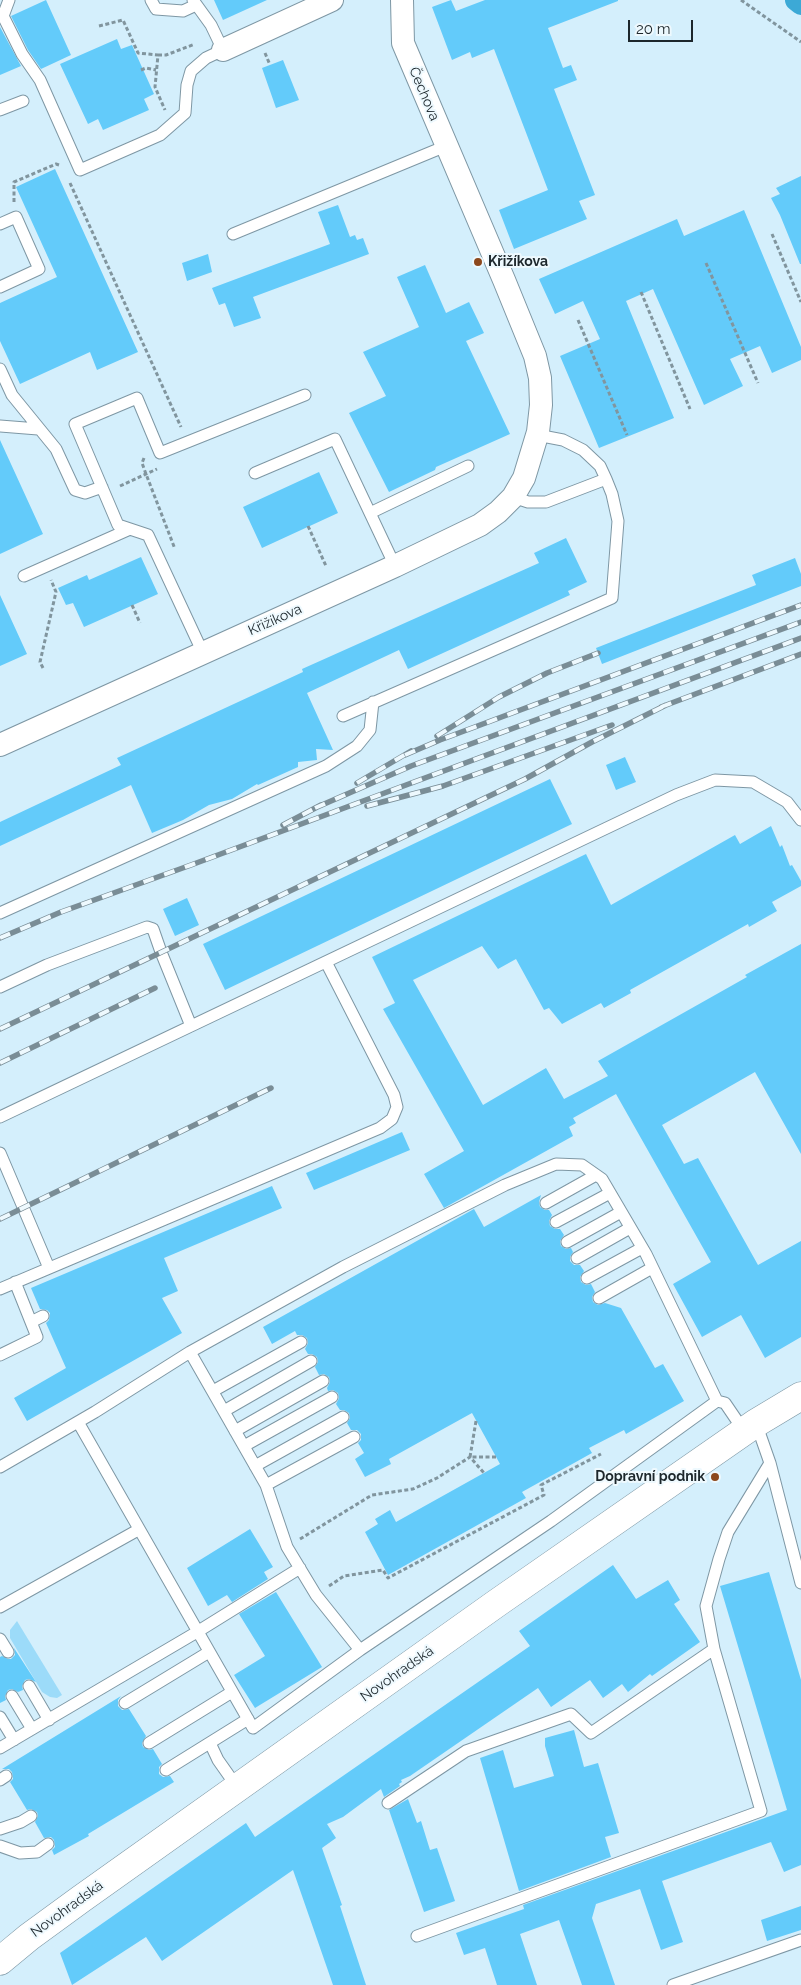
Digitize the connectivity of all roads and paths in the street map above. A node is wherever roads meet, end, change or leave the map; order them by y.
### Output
1 (9, 0) edge
2 (152, 0) edge
3 (332, 0) edge
4 (402, 0) edge
5 (741, 0) edge
6 (194, 3) edge
7 (99, 26) dead end
8 (801, 42) edge
9 (219, 43) junction
10 (158, 55) junction
11 (141, 70) dead end
12 (156, 70) junction
13 (23, 101) dead end
14 (0, 110) edge
15 (172, 124) junction
16 (446, 146) junction
17 (63, 167) dead end
18 (67, 176) dead end
19 (462, 184) joint
20 (16, 218) junction
21 (0, 224) edge
22 (233, 234) dead end
23 (772, 234) dead end
24 (706, 263) dead end
25 (0, 287) edge
26 (641, 292) dead end
27 (801, 302) edge
28 (578, 320) dead end
29 (0, 369) edge
30 (758, 383) dead end
31 (305, 395) dead end
32 (690, 409) dead end
33 (0, 426) edge
34 (38, 428) junction
35 (537, 435) junction
36 (627, 435) dead end
37 (187, 441) junction
38 (160, 452) junction
39 (468, 466) dead end
40 (161, 467) dead end
41 (255, 473) dead end
42 (146, 474) junction
43 (606, 479) junction
44 (103, 490) junction
45 (513, 497) junction
46 (370, 513) junction
47 (308, 526) dead end
48 (130, 529) junction
49 (178, 557) dead end
50 (326, 566) dead end
51 (395, 566) junction
52 (45, 567) junction
53 (24, 576) dead end
54 (132, 605) dead end
55 (140, 623) dead end
56 (203, 653) junction
57 (43, 668) dead end
58 (373, 702) junction
59 (343, 716) dead end
60 (0, 745) edge
61 (801, 820) edge
62 (0, 913) edge
63 (326, 962) junction
64 (0, 987) edge
65 (191, 1026) junction
66 (0, 1117) edge
67 (0, 1153) edge
68 (596, 1175) junction
69 (610, 1192) junction
70 (546, 1203) dead end
71 (621, 1212) junction
72 (556, 1222) dead end
73 (630, 1228) junction
74 (567, 1242) dead end
75 (642, 1248) junction
76 (576, 1258) dead end
77 (49, 1268) junction
78 (652, 1268) junction
79 (587, 1278) dead end
80 (15, 1282) junction
81 (0, 1289) edge
82 (599, 1298) dead end
83 (43, 1316) dead end
84 (31, 1322) junction
85 (301, 1342) dead end
86 (190, 1352) junction
87 (0, 1355) edge
88 (311, 1361) dead end
89 (323, 1381) dead end
90 (213, 1391) junction
91 (801, 1396) edge
92 (332, 1397) dead end
93 (718, 1401) junction
94 (224, 1410) junction
95 (343, 1417) dead end
96 (476, 1421) dead end
97 (78, 1422) junction
98 (750, 1427) junction
99 (236, 1431) junction
100 (354, 1437) dead end
101 (244, 1446) junction
102 (601, 1454) dead end
103 (470, 1457) junction
104 (497, 1458) dead end
105 (770, 1463) junction
106 (255, 1466) junction
107 (0, 1467) edge
108 (484, 1473) dead end
109 (266, 1486) junction
110 (138, 1530) junction
111 (287, 1547) junction
112 (300, 1568) junction
113 (801, 1583) edge
114 (316, 1595) junction
115 (0, 1607) edge
116 (197, 1632) junction
117 (0, 1639) edge
118 (360, 1650) junction
119 (714, 1650) junction
120 (8, 1652) dead end
121 (209, 1652) junction
122 (29, 1686) dead end
123 (232, 1692) junction
124 (12, 1696) dead end
125 (126, 1703) dead end
126 (0, 1717) edge
127 (248, 1719) junction
128 (49, 1720) junction
129 (32, 1729) junction
130 (14, 1740) junction
131 (149, 1743) dead end
132 (210, 1743) junction
133 (0, 1748) edge
134 (166, 1770) dead end
135 (237, 1787) junction
136 (388, 1803) dead end
137 (31, 1816) dead end
138 (0, 1830) edge
139 (48, 1844) dead end
140 (0, 1846) edge
141 (416, 1936) dead end
142 (801, 1940) edge
143 (0, 1961) edge
144 (673, 1985) edge

1 - 15 lane
2 - 6 lane
3 - 9 street
4 - 16 street, Čechova
5 - 8 path
6 - 9 lane
7 - 10 path
9 - 10 path
9 - 15 lane
10 - 12 path
11 - 12 path
12 - 15 path
13 - 14 lane
16 - 19 street, Čechova
16 - 22 lane
17 - 20 path
18 - 37 path
19 - 35 street, Křižíkova
20 - 21 lane
20 - 25 lane
23 - 27 path
24 - 30 path
26 - 32 path
28 - 36 path
29 - 34 lane
31 - 37 lane
33 - 34 lane
34 - 44 lane
35 - 43 lane
35 - 45 street, Křižíkova
37 - 38 lane
38 - 42 path
38 - 44 lane
39 - 46 lane
40 - 42 path
41 - 46 lane
42 - 44 path
42 - 49 path
43 - 45 lane
43 - 58 lane
44 - 48 lane
45 - 51 street, Křižíkova
46 - 51 lane
47 - 50 path
48 - 52 lane
48 - 56 lane
51 - 56 street, Křižíkova
52 - 53 lane
52 - 57 path
54 - 55 path
56 - 60 street, Křižíkova
58 - 59 lane
58 - 62 lane
61 - 63 lane
63 - 65 lane
63 - 77 lane
64 - 65 lane
65 - 66 lane
67 - 77 lane
68 - 69 lane
68 - 70 lane
68 - 86 lane
69 - 71 lane
69 - 72 lane
71 - 73 lane
71 - 74 lane
73 - 75 lane
73 - 76 lane
75 - 78 lane
75 - 79 lane
77 - 80 lane
78 - 82 lane
78 - 93 lane
80 - 81 lane
80 - 84 lane
83 - 84 lane
84 - 87 lane
85 - 90 lane
86 - 90 lane
86 - 97 lane
88 - 94 lane
89 - 99 lane
90 - 94 lane
91 - 98 main road, Novohradská
92 - 101 lane
93 - 98 lane
93 - 118 lane
94 - 99 lane
95 - 106 lane
96 - 103 path
97 - 107 lane
97 - 110 lane
98 - 105 lane
98 - 135 main road, Novohradská
99 - 101 lane
100 - 109 lane
101 - 106 lane
102 - 114 path
103 - 104 path
103 - 108 path
103 - 111 path
105 - 113 lane
105 - 119 lane
106 - 109 lane
109 - 111 lane
110 - 115 lane
110 - 116 lane
111 - 112 lane
112 - 114 lane
112 - 116 lane
114 - 118 lane
116 - 121 lane
116 - 128 lane
117 - 120 lane
118 - 127 lane
119 - 136 lane
119 - 141 lane
121 - 123 lane
121 - 125 lane
122 - 128 lane
123 - 127 lane
123 - 131 lane
124 - 129 lane
126 - 130 lane
127 - 132 lane
128 - 129 lane
129 - 130 lane
130 - 133 lane
132 - 134 lane
132 - 135 lane
135 - 143 main road, Novohradská
137 - 138 lane
139 - 140 lane
142 - 144 lane

